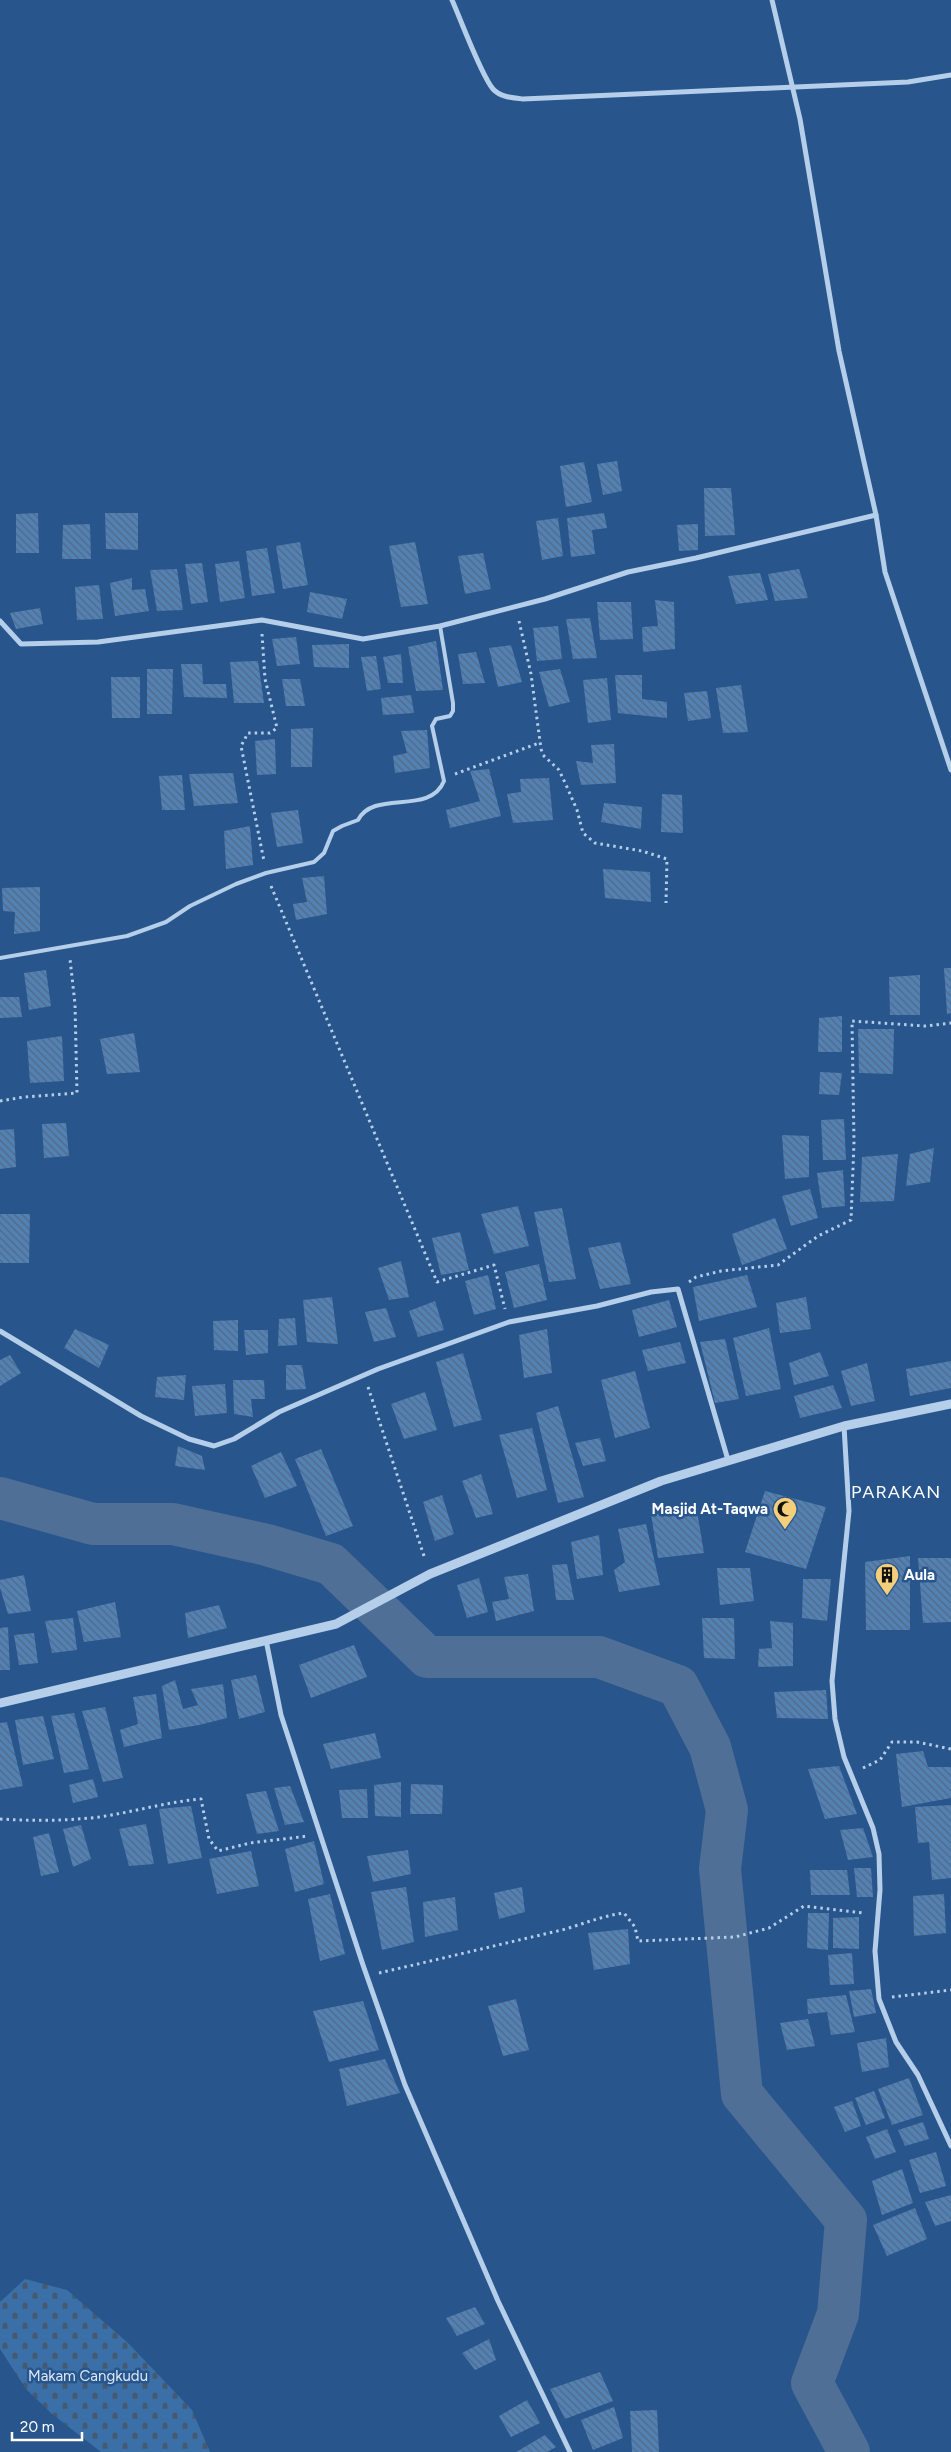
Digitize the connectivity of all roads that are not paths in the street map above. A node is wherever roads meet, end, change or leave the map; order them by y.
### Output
1 (452, 0) edge
2 (772, 0) edge
3 (951, 75) edge
4 (792, 86) junction
5 (876, 515) junction
6 (0, 621) edge
7 (440, 626) junction
8 (951, 770) edge
9 (0, 958) edge
10 (0, 1331) edge
11 (951, 1404) edge
12 (844, 1426) junction
13 (728, 1460) junction
14 (266, 1639) junction
15 (0, 1703) edge
16 (951, 2146) edge
17 (570, 2452) edge

1 - 4 street
2 - 4 street
3 - 4 street
4 - 5 street
5 - 7 street
5 - 8 street
6 - 7 street
7 - 9 lane
10 - 13 street
11 - 12 street
12 - 13 street
12 - 16 street
13 - 14 street
14 - 15 street
14 - 17 street

